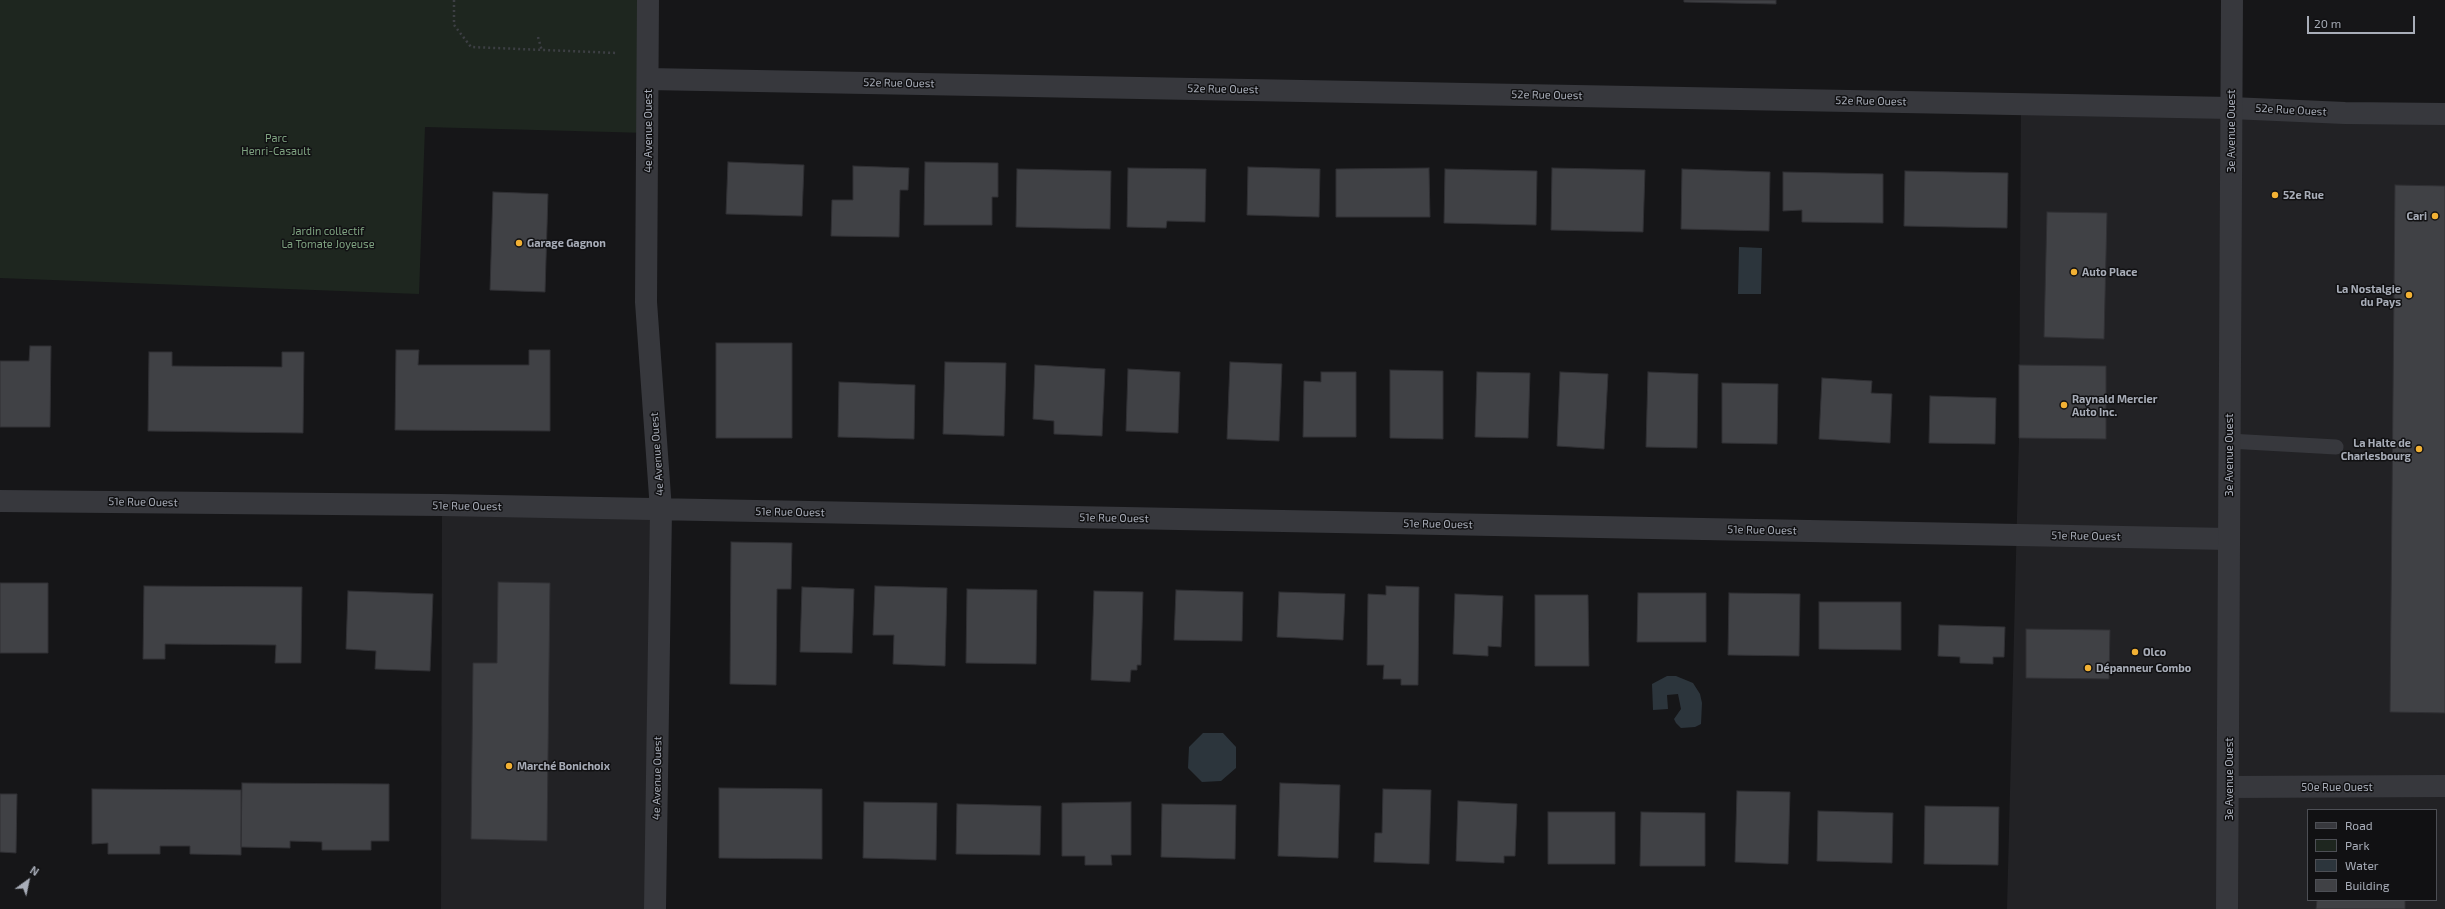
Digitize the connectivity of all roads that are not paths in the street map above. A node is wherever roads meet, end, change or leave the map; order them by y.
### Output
1 (648, 0) edge
2 (2232, 0) edge
3 (648, 79) junction
4 (2231, 108) junction
5 (2445, 114) edge
6 (2229, 441) junction
7 (2336, 447) dead end
8 (0, 501) edge
9 (661, 510) junction
10 (2229, 539) junction
11 (2445, 786) edge
12 (2229, 787) junction
13 (654, 909) edge
14 (2227, 909) edge

1 - 3 street, 4e Avenue Ouest
2 - 4 street, 3e Avenue Ouest
3 - 4 street, 52e Rue Ouest
3 - 9 street, 4e Avenue Ouest
4 - 5 street, 52e Rue Ouest
4 - 6 street, 3e Avenue Ouest
6 - 7 lane
6 - 10 street, 3e Avenue Ouest
8 - 9 street, 51e Rue Ouest
9 - 10 street, 51e Rue Ouest
9 - 13 street, 4e Avenue Ouest
10 - 12 street, 3e Avenue Ouest
11 - 12 street, 50e Rue Ouest
12 - 14 street, 3e Avenue Ouest

